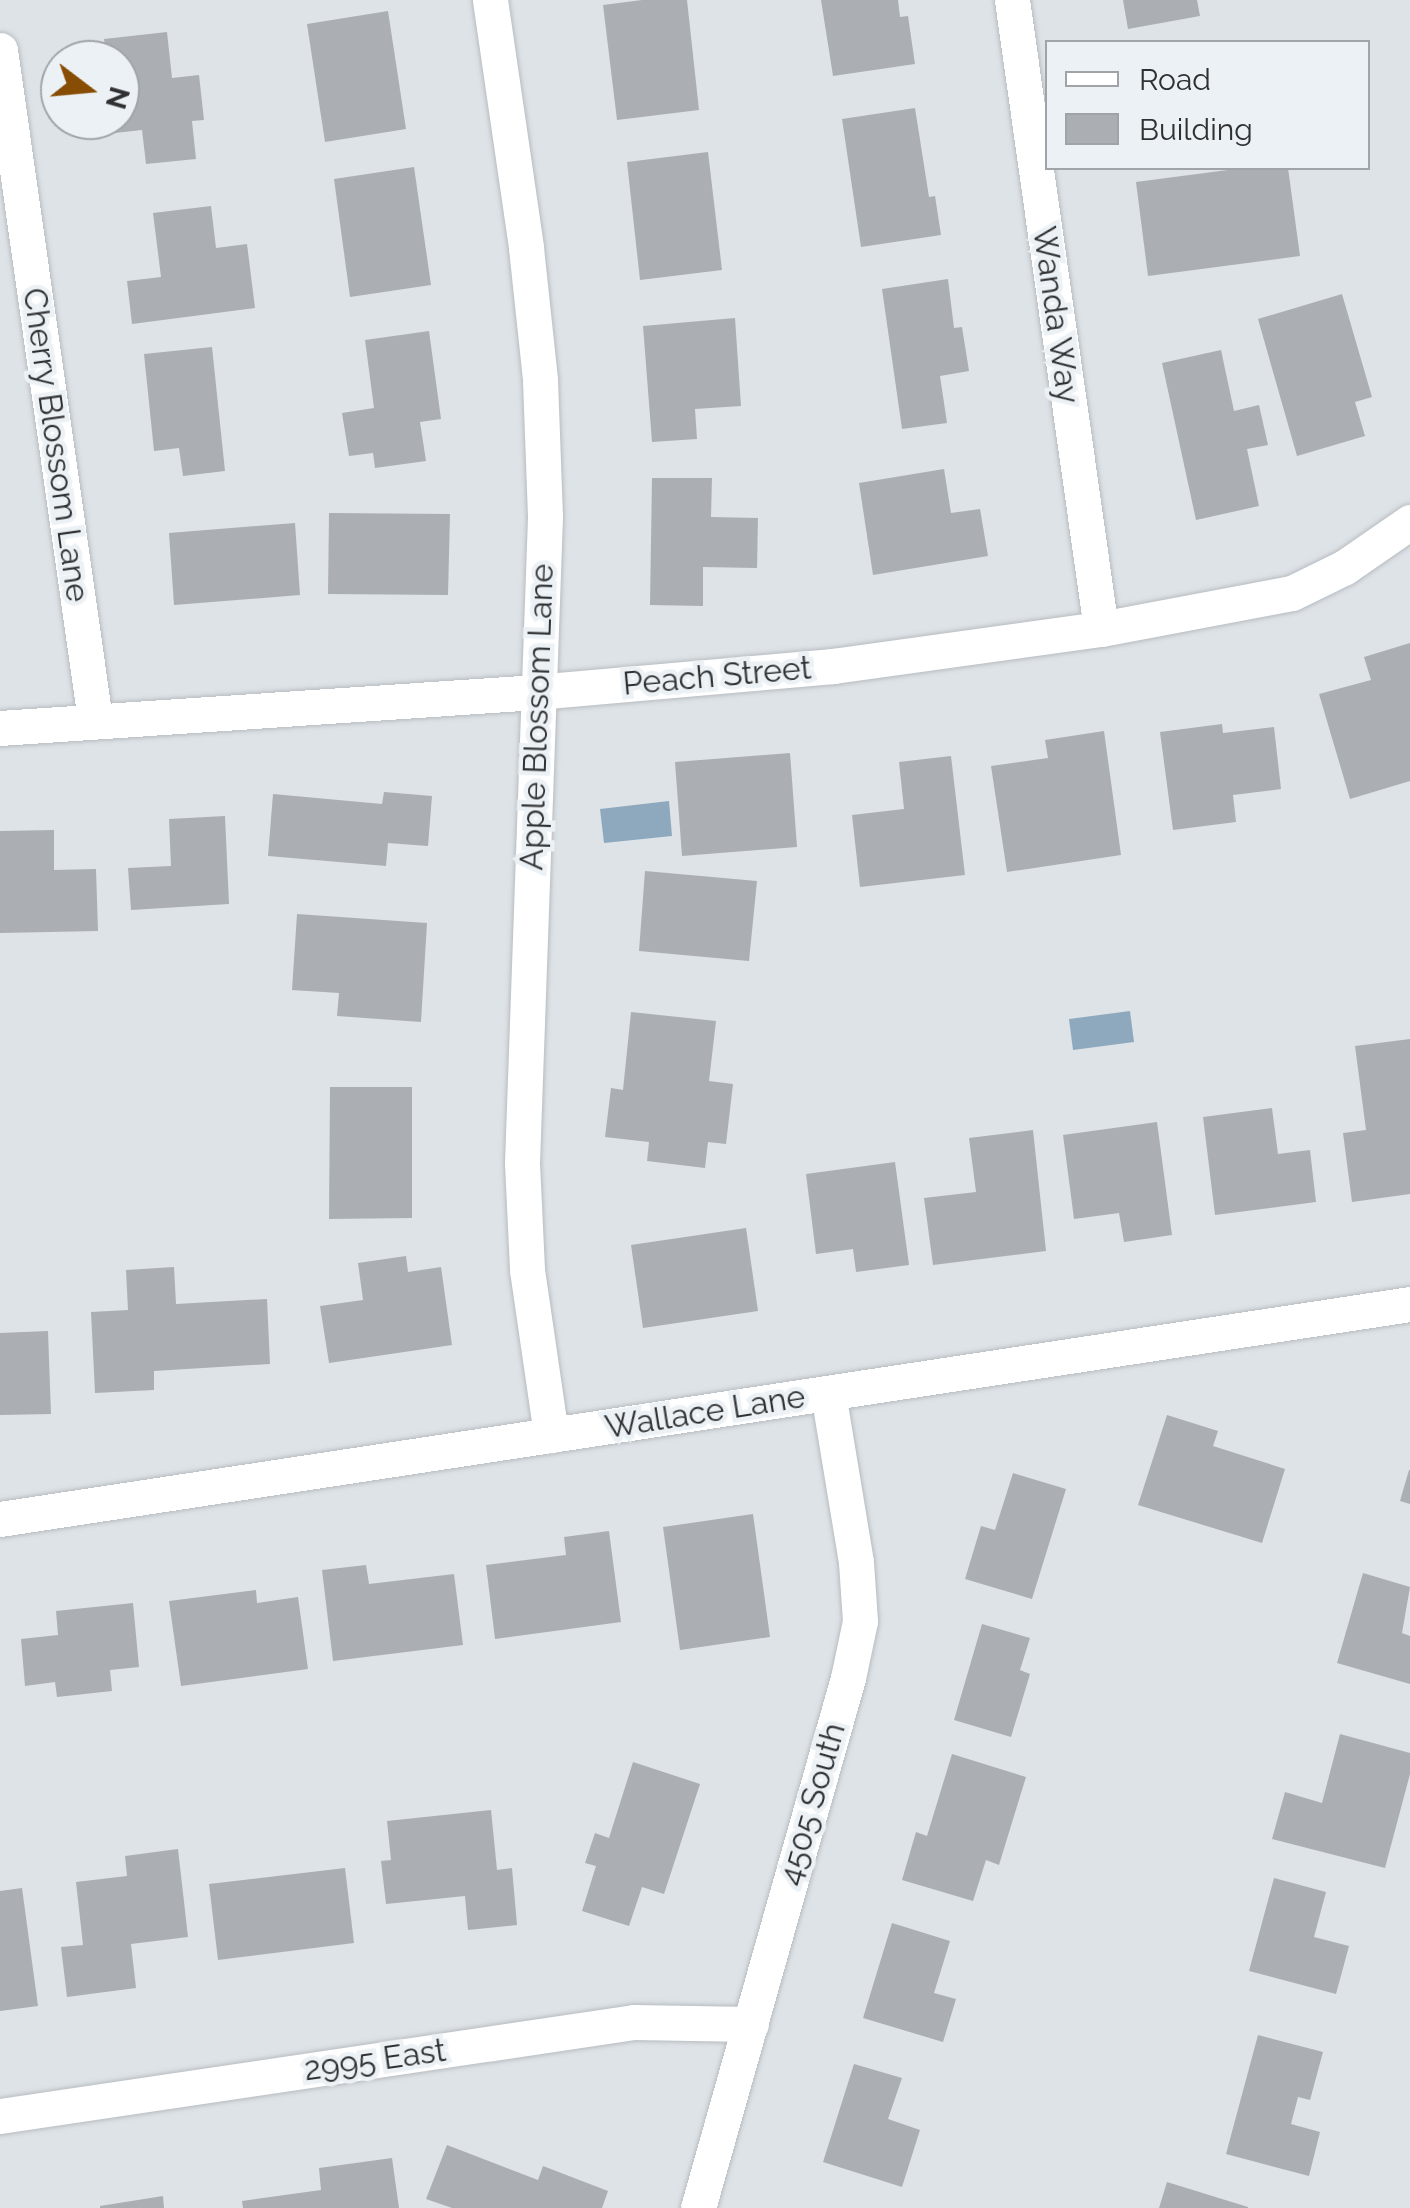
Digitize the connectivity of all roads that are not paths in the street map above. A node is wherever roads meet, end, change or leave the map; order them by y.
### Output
1 (490, 0) edge
2 (1012, 0) edge
3 (0, 50) edge
4 (1410, 522) edge
5 (1101, 630) junction
6 (536, 692) junction
7 (95, 720) junction
8 (0, 728) edge
9 (1410, 1304) edge
10 (828, 1393) junction
11 (551, 1435) junction
12 (0, 1519) edge
13 (751, 2024) junction
14 (0, 2116) edge
15 (698, 2208) edge

1 - 6 street, Apple Blossom Lane
2 - 5 street, Wanda Way
3 - 7 street, Cherry Blossom Lane
4 - 5 street, Peach Street
5 - 6 street, Peach Street
6 - 7 street, Peach Street
6 - 11 street, Apple Blossom Lane
7 - 8 street, Peach Street
9 - 10 street, Wallace Lane
10 - 11 street, Wallace Lane
10 - 13 street, 4505 South
11 - 12 street, Wallace Lane
13 - 14 street, 2995 East
13 - 15 street, 4505 South

